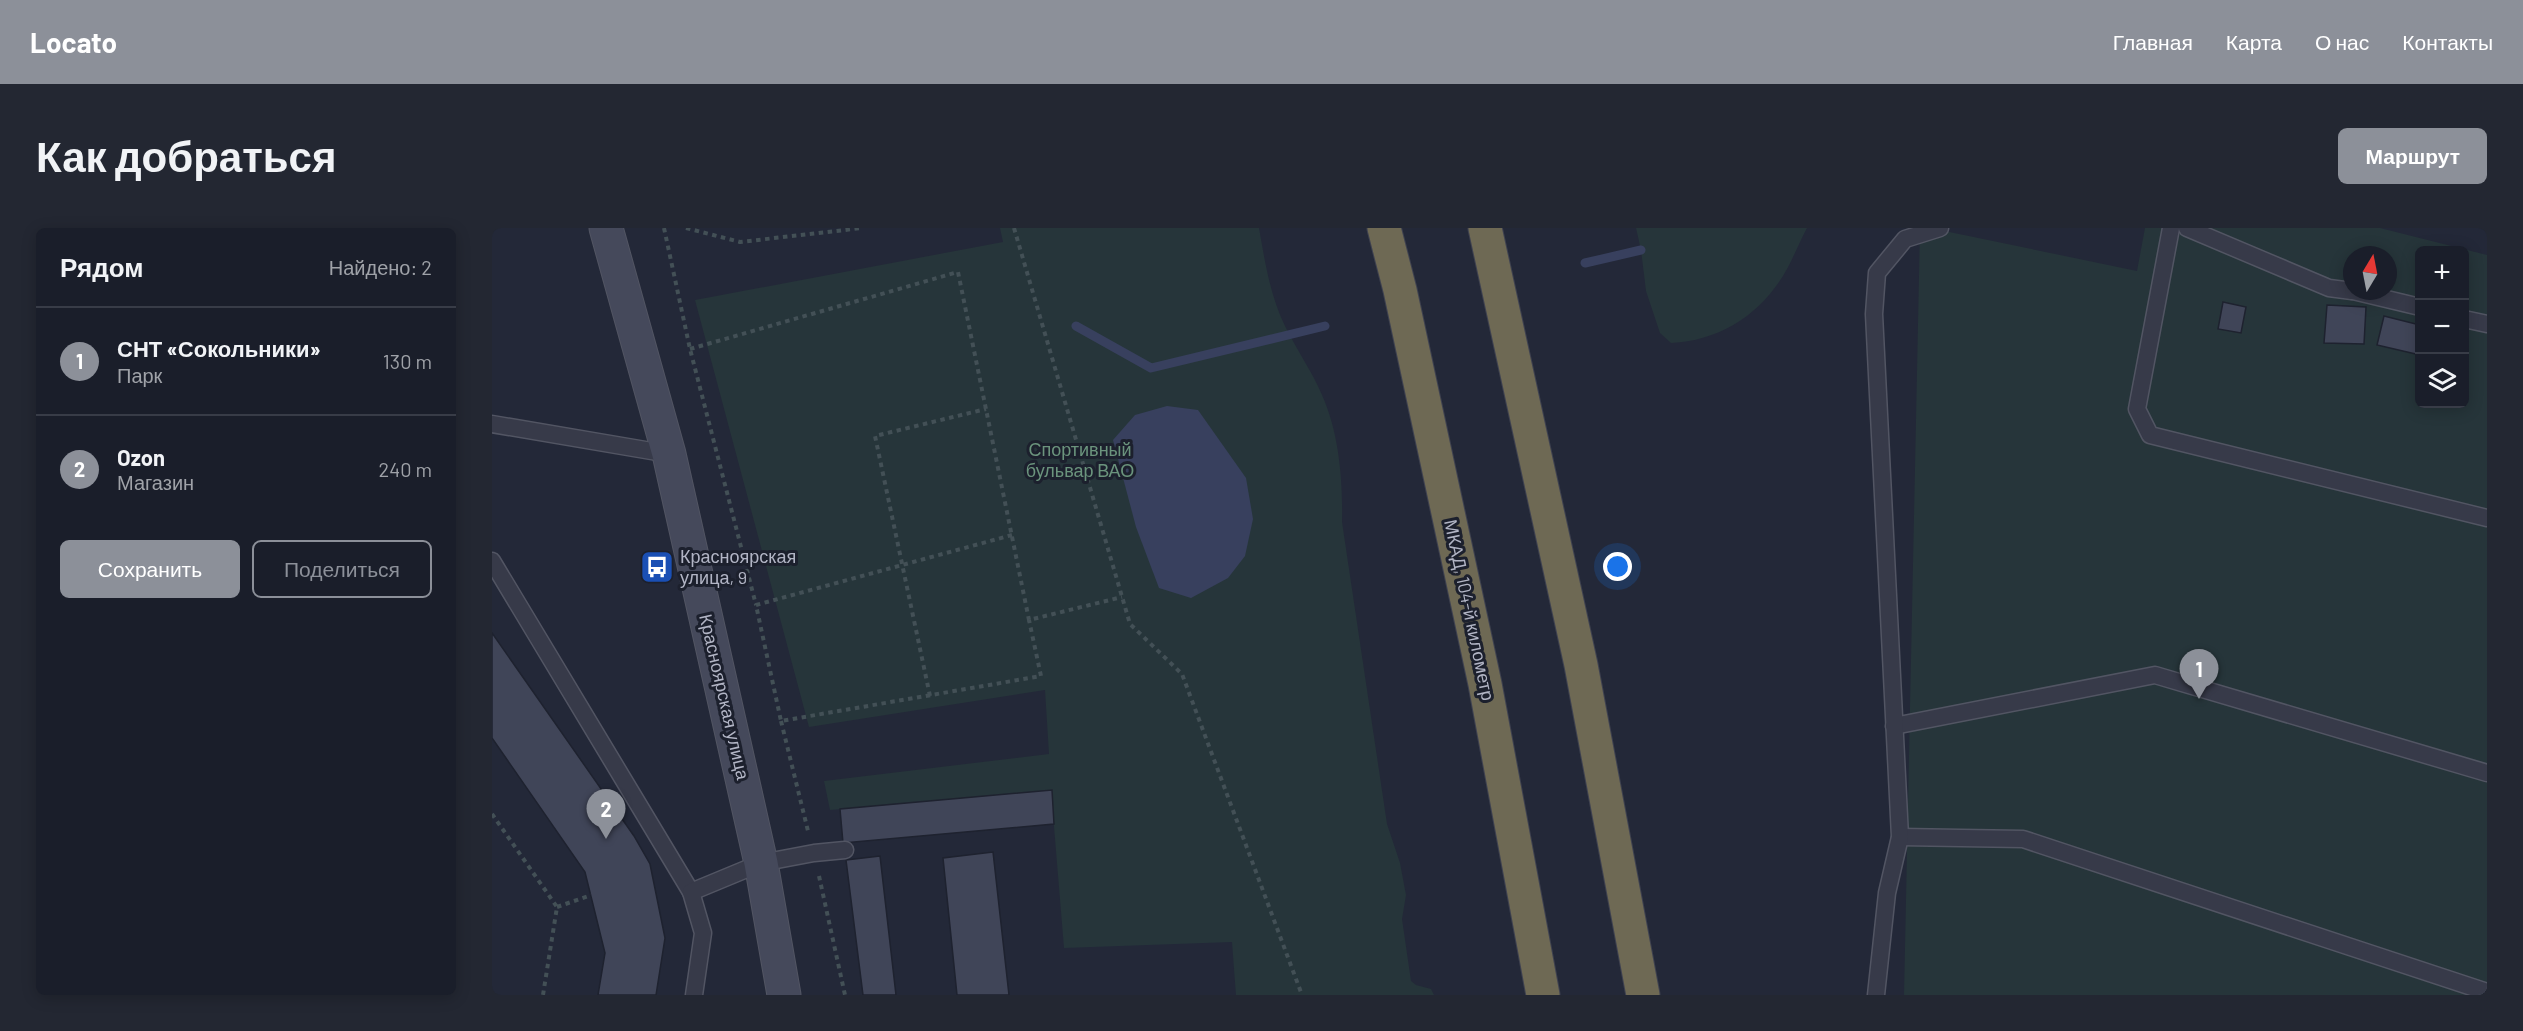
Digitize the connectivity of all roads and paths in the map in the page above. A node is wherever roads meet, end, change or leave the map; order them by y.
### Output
1 (606, 228) edge
2 (664, 228) edge
3 (686, 228) edge
4 (862, 228) edge
5 (1014, 228) edge
6 (1384, 228) edge
7 (1485, 228) edge
8 (1940, 228) edge
9 (2171, 228) edge
10 (2187, 228) edge
11 (2343, 290) edge
12 (2391, 300) edge
13 (2415, 306) edge
14 (2469, 320) edge
15 (2487, 324) edge
16 (690, 349) junction
17 (986, 409) junction
18 (492, 424) edge
19 (669, 454) junction
20 (2487, 518) edge
21 (1012, 535) junction
22 (492, 561) edge
23 (903, 563) junction
24 (1122, 597) junction
25 (756, 605) junction
26 (1029, 620) junction
27 (930, 696) junction
28 (1894, 726) junction
29 (2487, 773) edge
30 (492, 814) edge
31 (1900, 837) junction
32 (845, 850) dead end
33 (761, 863) junction
34 (691, 892) junction
35 (591, 895) dead end
36 (557, 907) junction
37 (2487, 992) edge
38 (543, 995) edge
39 (694, 995) edge
40 (784, 995) edge
41 (1302, 995) edge
42 (1543, 995) edge
43 (1643, 995) edge
44 (1876, 995) edge

1 - 19 street, Красноярская улица
2 - 16 path
3 - 4 path
5 - 24 path
6 - 42 highway, МКАД, 104-й километр
7 - 43 highway
8 - 28 lane
9 - 20 lane
10 - 11 lane
12 - 13 lane
14 - 15 lane
16 - 17 path
16 - 25 path
17 - 21 path
17 - 23 path
18 - 19 lane
19 - 33 street, Красноярская улица
21 - 23 path
21 - 26 path
22 - 34 lane
23 - 25 path
23 - 27 path
24 - 26 path
24 - 41 path
25 - 27 path
26 - 27 path
28 - 29 lane
28 - 31 lane
30 - 36 path
31 - 37 lane
31 - 44 lane
32 - 33 lane
33 - 34 lane
33 - 40 street, Красноярская улица
34 - 39 lane
35 - 36 path
36 - 38 path

